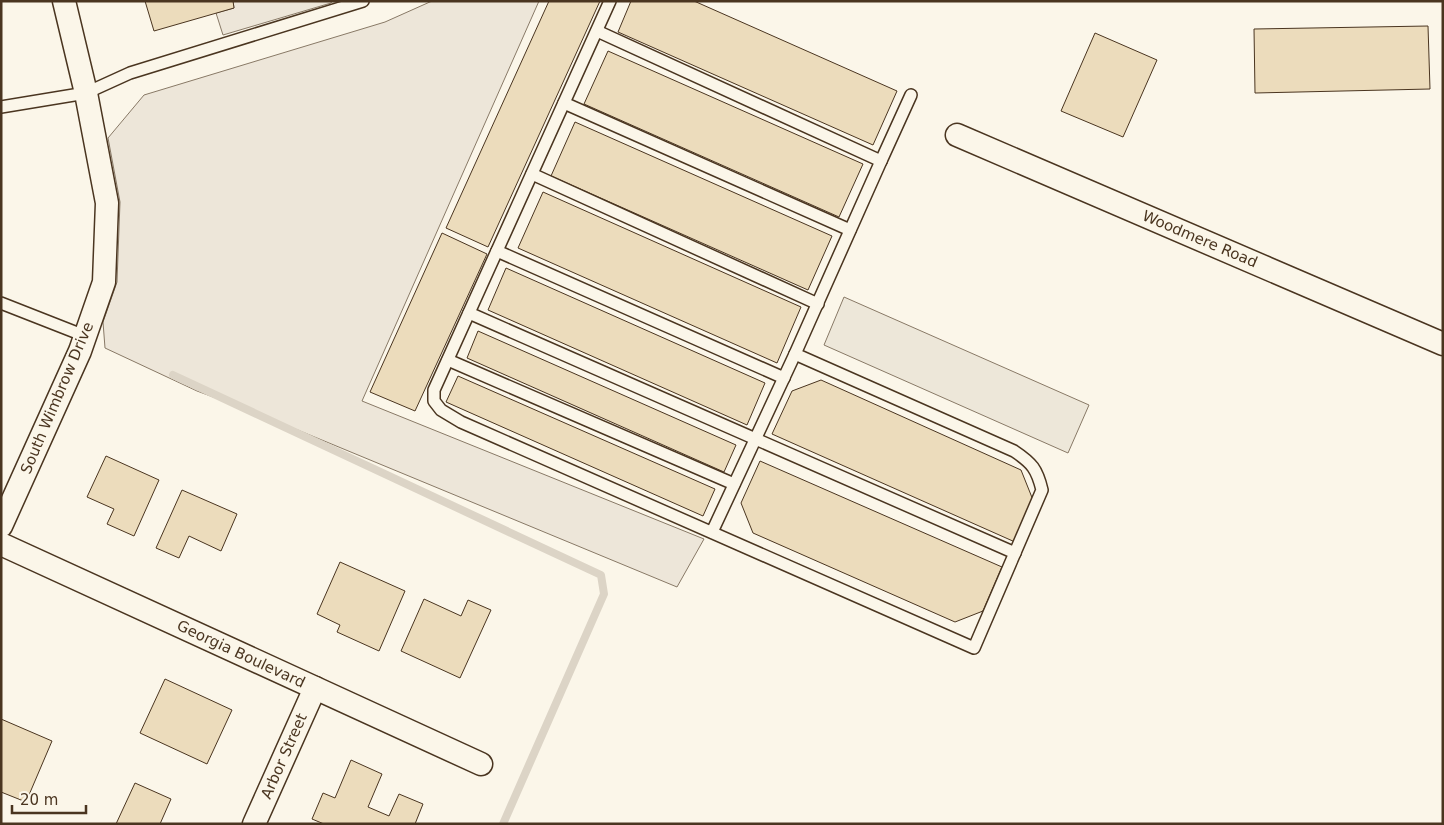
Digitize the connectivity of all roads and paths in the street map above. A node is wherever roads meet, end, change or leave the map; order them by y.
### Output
1 (64, 1) edge
2 (363, 1) edge
3 (610, 1) edge
4 (597, 31) junction
5 (86, 93) junction
6 (911, 95) dead end
7 (564, 103) junction
8 (1, 107) edge
9 (957, 135) dead end
10 (881, 162) junction
11 (532, 174) junction
12 (850, 230) junction
13 (497, 251) junction
14 (1, 303) edge
15 (818, 304) junction
16 (469, 313) junction
17 (86, 336) junction
18 (1443, 344) edge
19 (795, 354) junction
20 (448, 360) junction
21 (784, 378) junction
22 (756, 438) junction
23 (734, 484) junction
24 (1, 526) edge
25 (712, 532) junction
26 (1, 544) edge
27 (1015, 553) junction
28 (315, 688) junction
29 (481, 764) dead end
30 (254, 824) edge

1 - 5 street, South Wimbrow Drive
2 - 5 lane
3 - 4 lane
4 - 7 lane
4 - 10 lane
5 - 8 lane
5 - 17 street, South Wimbrow Drive
6 - 10 lane
7 - 11 lane
7 - 12 lane
9 - 18 street, Woodmere Road
10 - 12 lane
11 - 13 lane
11 - 15 lane
12 - 15 lane
13 - 16 lane
13 - 21 lane
14 - 17 lane
15 - 19 lane
16 - 20 lane
16 - 22 lane
17 - 24 street, South Wimbrow Drive
19 - 21 lane
19 - 27 lane
20 - 23 lane
20 - 25 lane
21 - 22 lane
22 - 23 lane
22 - 27 lane
23 - 25 lane
25 - 27 lane
26 - 28 street, Georgia Boulevard
28 - 29 street, Georgia Boulevard
28 - 30 street, Arbor Street

